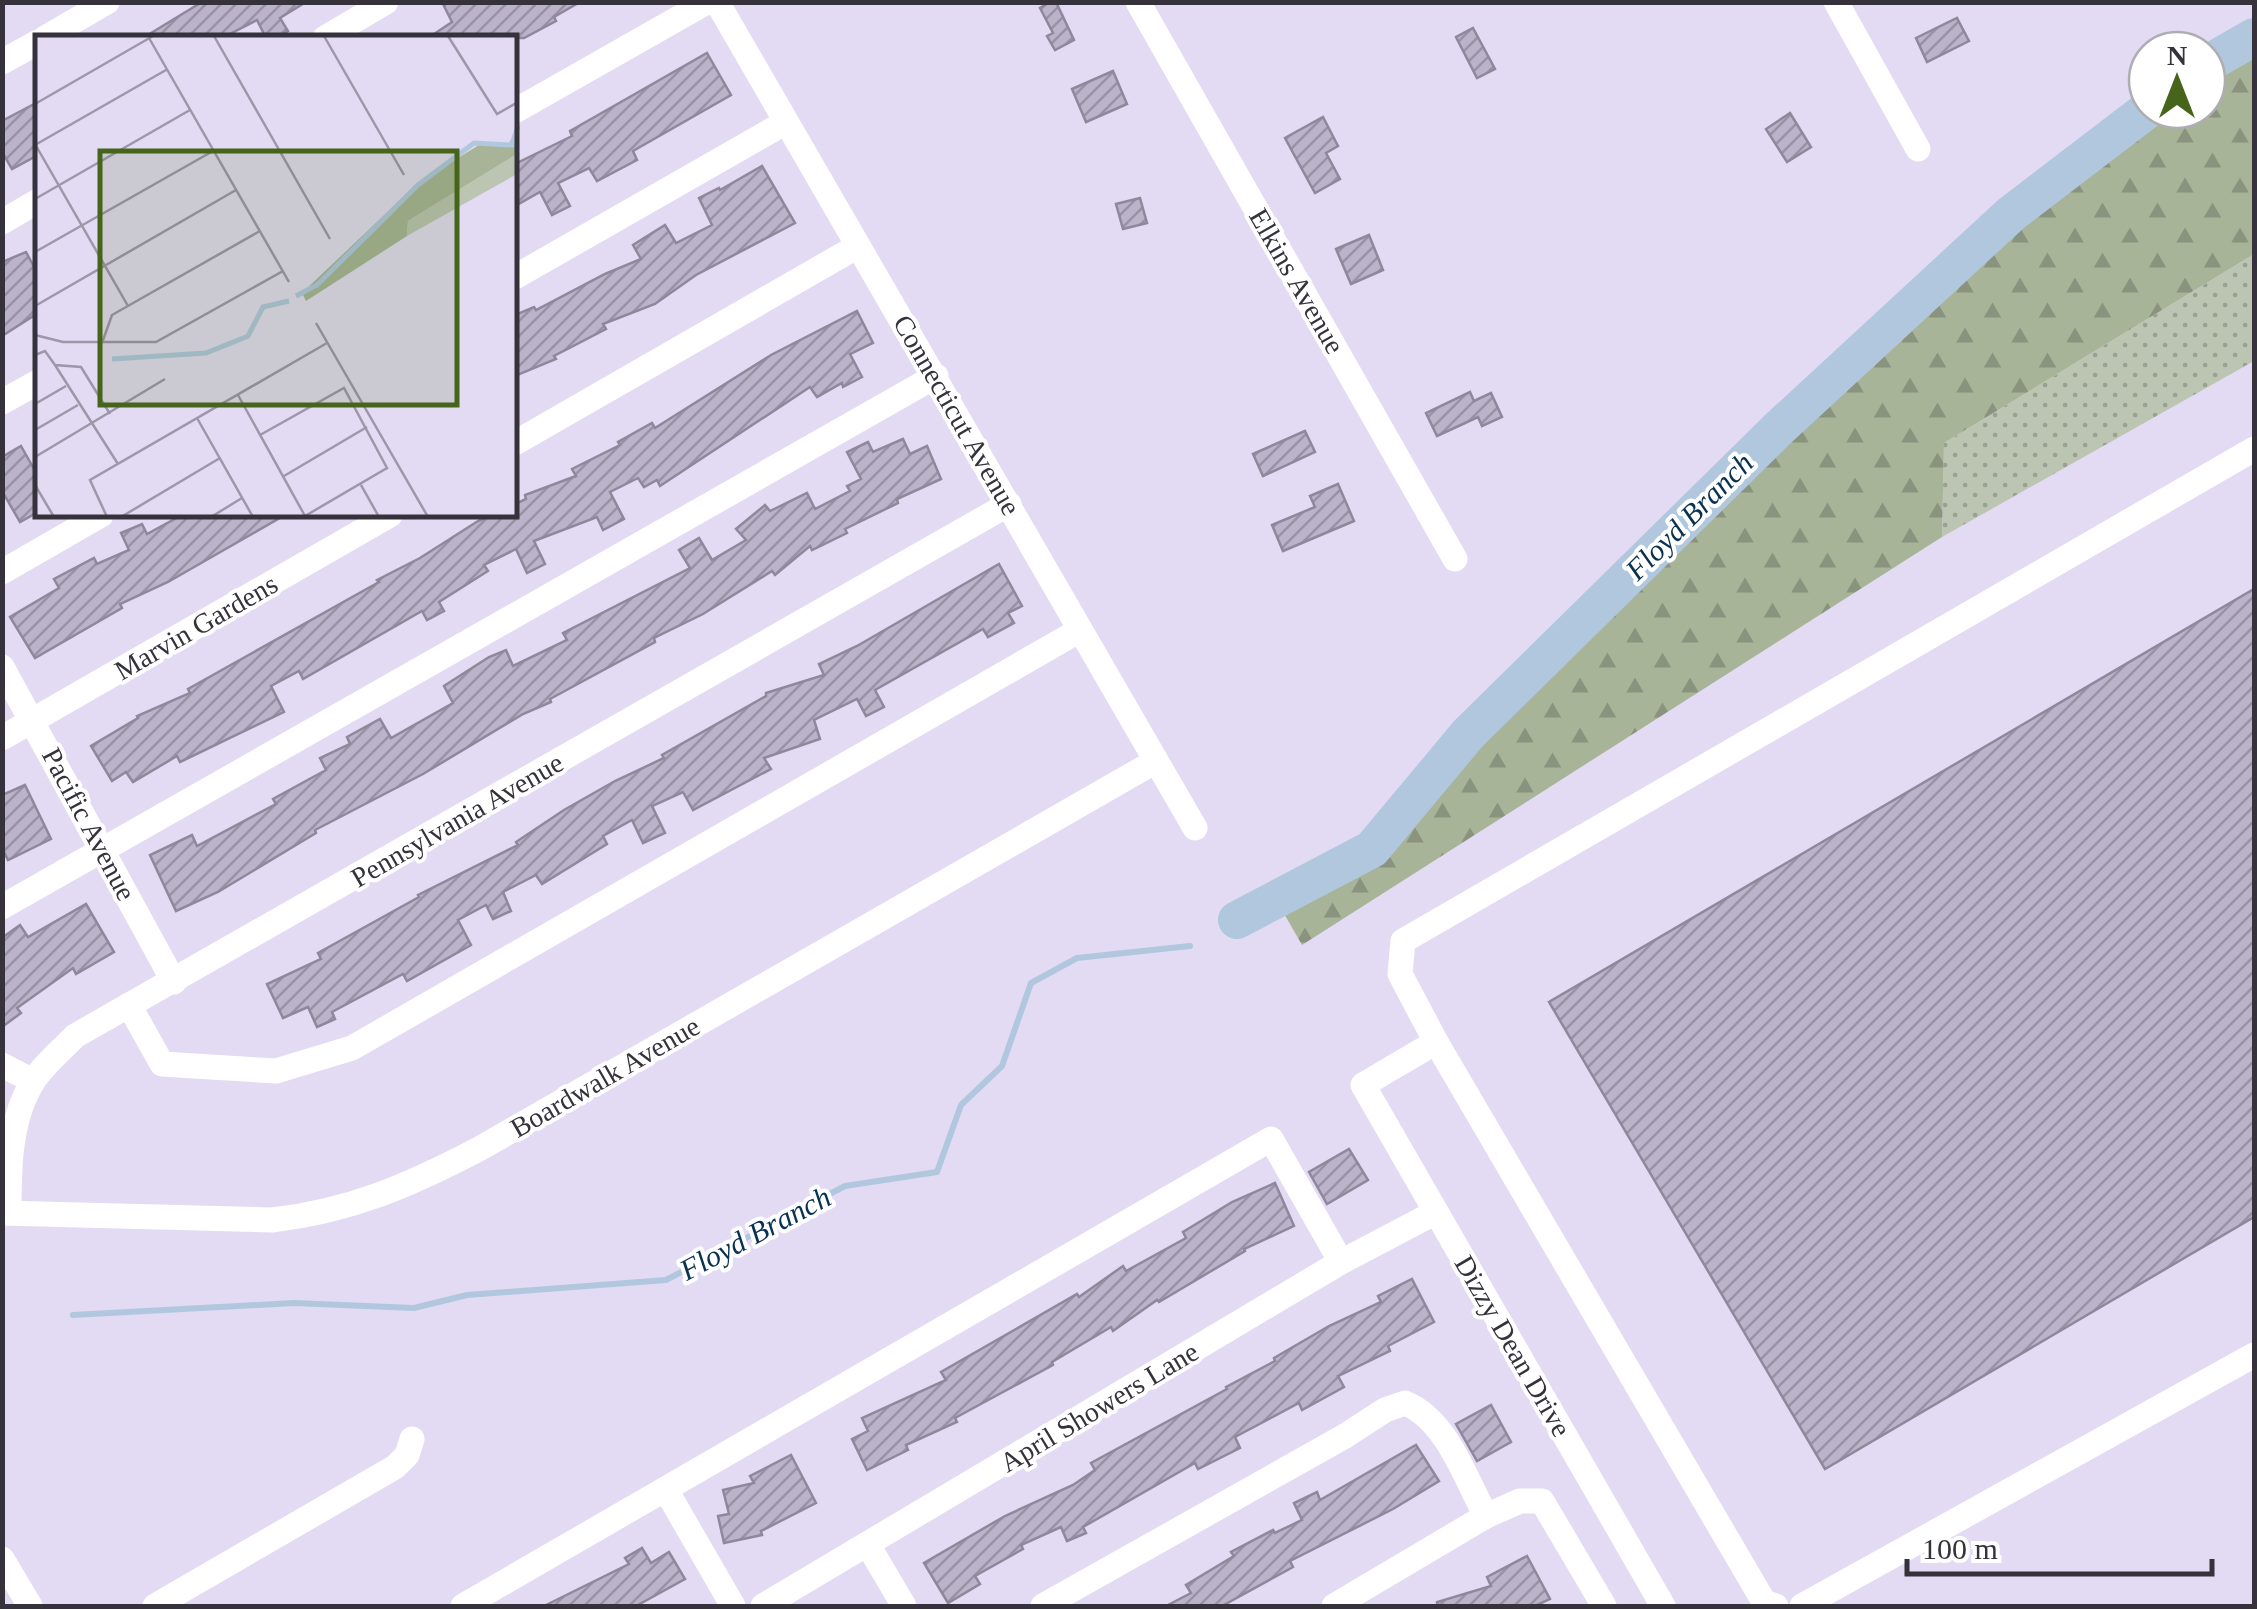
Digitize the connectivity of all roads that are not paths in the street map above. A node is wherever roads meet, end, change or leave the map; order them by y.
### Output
1 (107, 2) edge
2 (386, 2) edge
3 (708, 2) edge
4 (716, 2) edge
5 (1138, 2) edge
6 (1836, 2) edge
7 (51, 35) edge
8 (330, 35) edge
9 (35, 44) edge
10 (2, 62) edge
11 (518, 110) edge
12 (786, 122) junction
13 (1918, 149) dead end
14 (35, 203) edge
15 (2, 222) edge
16 (858, 246) junction
17 (518, 275) edge
18 (936, 376) junction
19 (35, 384) edge
20 (2, 402) edge
21 (518, 441) edge
22 (2254, 449) edge
23 (1009, 504) junction
24 (96, 518) edge
25 (385, 518) edge
26 (1455, 559) dead end
27 (2, 572) edge
28 (1080, 630) junction
29 (2, 667) edge
30 (34, 720) junction
31 (2, 738) edge
32 (1156, 761) junction
33 (1195, 828) dead end
34 (102, 851) junction
35 (2, 907) edge
36 (174, 982) junction
37 (129, 1005) junction
38 (1436, 1042) junction
39 (2, 1065) edge
40 (33, 1081) junction
41 (1436, 1212) junction
42 (6, 1213) edge
43 (1341, 1262) junction
44 (2254, 1355) edge
45 (412, 1439) dead end
46 (666, 1490) junction
47 (1486, 1516) junction
48 (868, 1545) junction
49 (2, 1559) edge
50 (30, 1606) edge
51 (155, 1606) edge
52 (463, 1606) edge
53 (733, 1606) edge
54 (763, 1606) edge
55 (904, 1606) edge
56 (1044, 1606) edge
57 (1334, 1606) edge
58 (1604, 1606) edge
59 (1663, 1606) edge
60 (1776, 1606) edge
61 (1802, 1606) edge

1 - 7 street
2 - 8 street
3 - 11 street
4 - 12 street, Connecticut Avenue
5 - 26 street, Elkins Avenue
6 - 13 street
9 - 10 street
12 - 16 street, Connecticut Avenue
12 - 17 street
14 - 15 street
16 - 18 street, Connecticut Avenue
16 - 21 street
18 - 23 street, Connecticut Avenue
18 - 34 street
19 - 20 street
22 - 38 street
23 - 28 street, Connecticut Avenue
23 - 36 street, Pennsylvania Avenue
24 - 27 street
25 - 30 street, Marvin Gardens
28 - 32 street, Connecticut Avenue
28 - 37 street
29 - 30 street, Pacific Avenue
30 - 31 street, Marvin Gardens
30 - 34 street, Pacific Avenue
32 - 33 street, Connecticut Avenue
32 - 42 street, Boardwalk Avenue
34 - 35 street
34 - 36 street, Pacific Avenue
36 - 37 street, Pennsylvania Avenue
37 - 40 street, Pennsylvania Avenue
38 - 41 street, Dizzy Dean Drive
38 - 60 street
39 - 40 street
40 - 42 street, Pennsylvania Avenue
41 - 43 street, April Showers Lane
41 - 59 street, Dizzy Dean Drive
43 - 46 street
43 - 48 street, April Showers Lane
44 - 61 street
45 - 51 street
46 - 52 street
46 - 53 street
47 - 56 street
47 - 57 street
47 - 58 street
48 - 54 street, April Showers Lane
48 - 55 street
49 - 50 street

